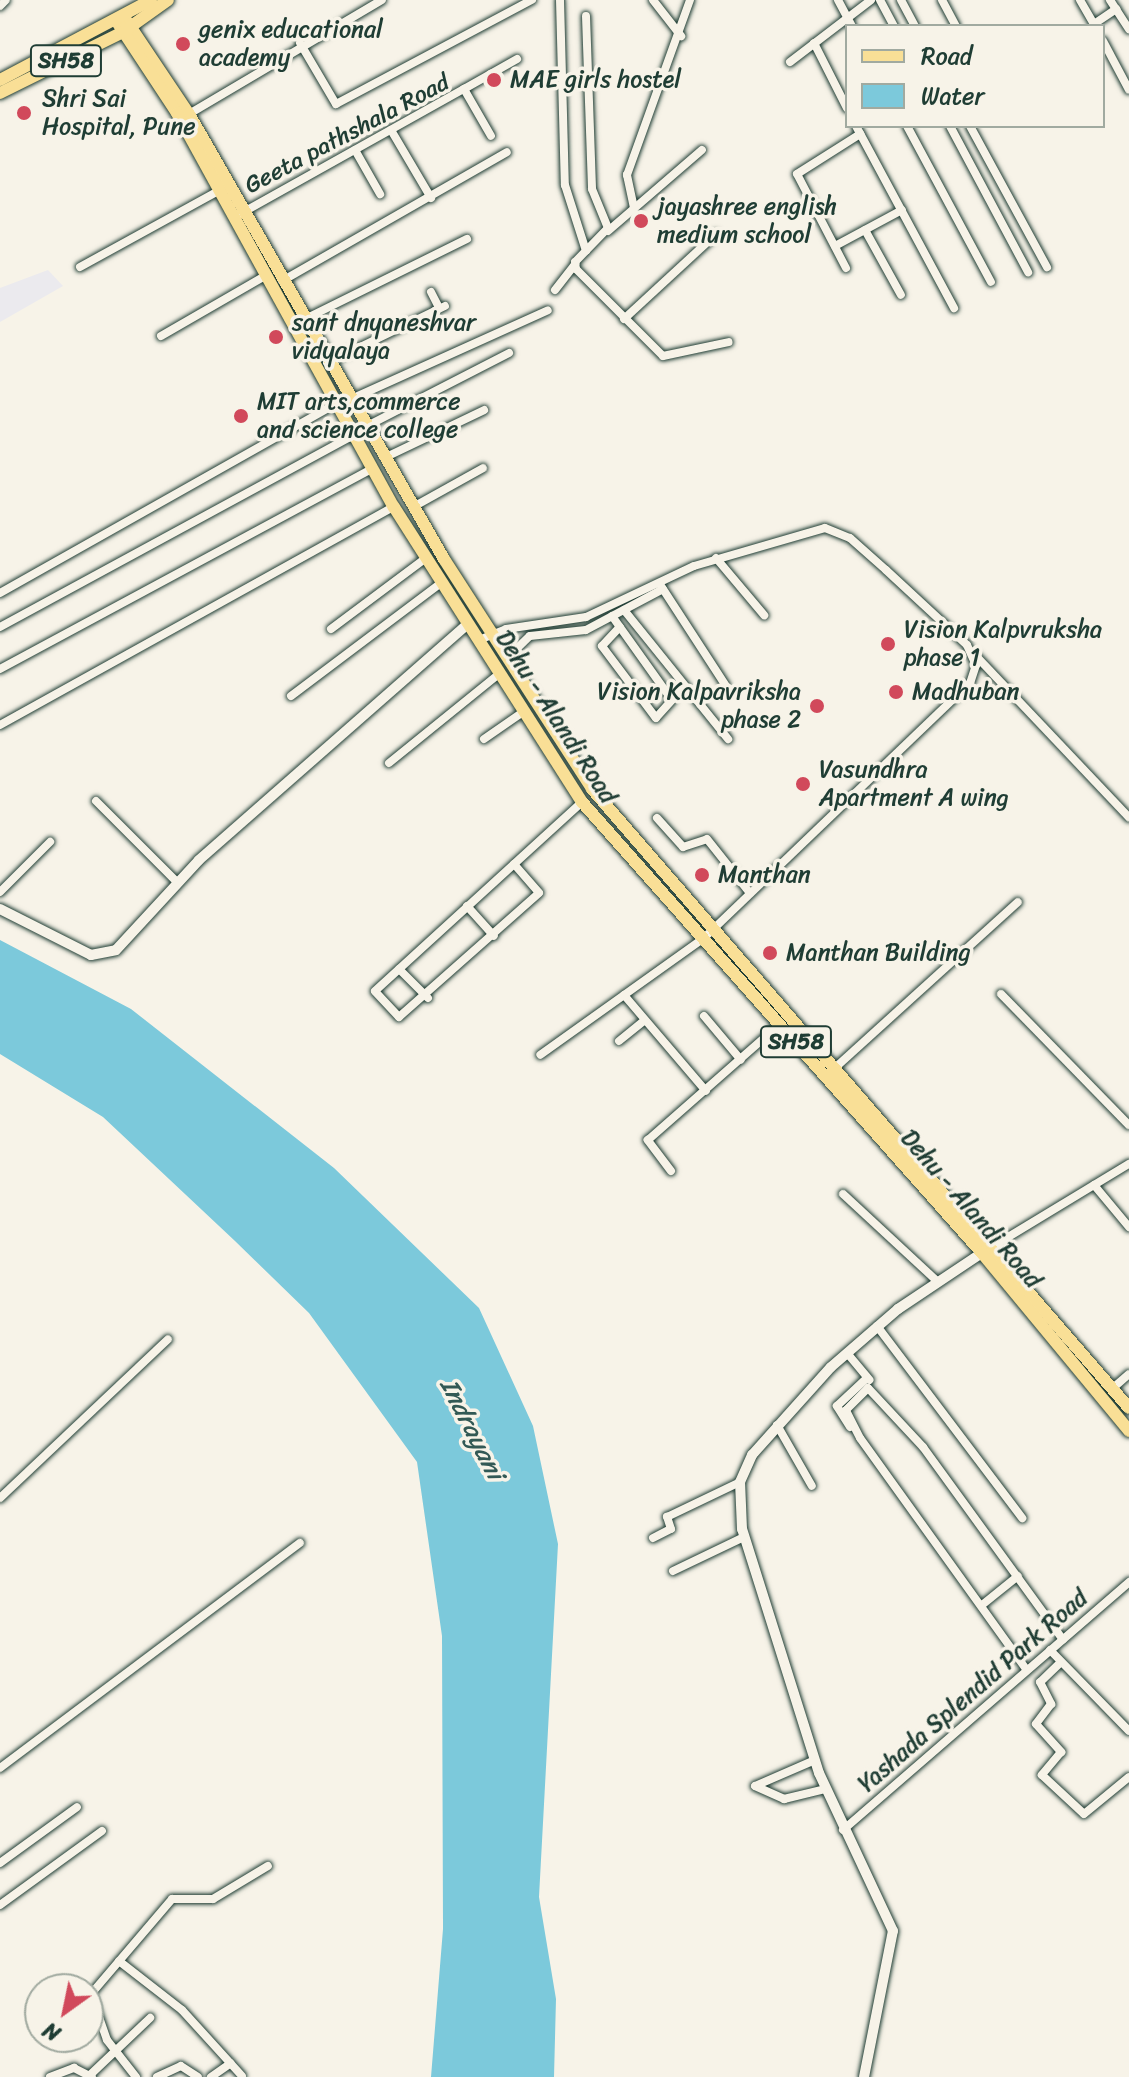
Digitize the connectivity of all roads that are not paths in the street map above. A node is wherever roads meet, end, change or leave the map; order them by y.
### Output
1 (6, 0) edge
2 (151, 0) edge
3 (168, 0) edge
4 (382, 0) edge
5 (532, 0) edge
6 (560, 0) edge
7 (653, 0) edge
8 (690, 0) edge
9 (838, 0) edge
10 (871, 0) edge
11 (880, 0) edge
12 (902, 0) edge
13 (942, 0) edge
14 (1080, 0) edge
15 (1110, 0) edge
16 (370, 3) edge
17 (0, 6) edge
18 (1116, 9) junction
19 (586, 16) dead end
20 (847, 16) junction
21 (851, 24) edge
22 (893, 24) edge
23 (914, 24) edge
24 (955, 24) edge
25 (1093, 24) edge
26 (1095, 24) edge
27 (124, 25) junction
28 (1129, 27) edge
29 (681, 36) junction
30 (300, 43) junction
31 (814, 43) junction
32 (1105, 45) edge
33 (517, 59) dead end
34 (790, 62) dead end
35 (0, 80) edge
36 (464, 89) junction
37 (1129, 90) edge
38 (0, 93) edge
39 (845, 104) edge
40 (189, 114) junction
41 (908, 128) edge
42 (951, 128) edge
43 (971, 128) edge
44 (391, 130) junction
45 (858, 130) edge
46 (491, 136) dead end
47 (355, 150) junction
48 (702, 150) dead end
49 (507, 152) dead end
50 (224, 188) junction
51 (380, 194) dead end
52 (431, 198) junction
53 (634, 208) junction
54 (902, 210) junction
55 (238, 215) junction
56 (865, 230) junction
57 (607, 231) junction
58 (716, 234) dead end
59 (467, 239) dead end
60 (835, 246) junction
61 (586, 251) junction
62 (575, 264) junction
63 (80, 267) dead end
64 (1047, 267) dead end
65 (846, 268) dead end
66 (1028, 272) dead end
67 (265, 276) junction
68 (281, 281) junction
69 (991, 282) dead end
70 (555, 290) dead end
71 (431, 292) dead end
72 (901, 295) dead end
73 (954, 308) dead end
74 (548, 310) dead end
75 (624, 319) junction
76 (297, 322) junction
77 (161, 336) dead end
78 (729, 342) dead end
79 (509, 353) dead end
80 (326, 363) junction
81 (342, 402) junction
82 (484, 410) dead end
83 (359, 431) junction
84 (383, 459) junction
85 (483, 468) dead end
86 (372, 469) junction
87 (394, 507) junction
88 (413, 507) junction
89 (426, 558) junction
90 (716, 558) junction
91 (441, 583) junction
92 (660, 585) junction
93 (0, 593) edge
94 (624, 610) junction
95 (764, 615) dead end
96 (612, 616) junction
97 (468, 624) junction
98 (0, 627) edge
99 (620, 627) junction
100 (331, 629) dead end
101 (492, 633) junction
102 (479, 640) junction
103 (973, 653) junction
104 (508, 657) junction
105 (0, 669) edge
106 (499, 674) junction
107 (726, 686) dead end
108 (291, 696) dead end
109 (523, 712) junction
110 (0, 725) edge
111 (484, 739) dead end
112 (728, 739) dead end
113 (389, 763) dead end
114 (96, 801) dead end
115 (582, 802) junction
116 (1129, 817) edge
117 (657, 818) dead end
118 (50, 842) dead end
119 (514, 864) junction
120 (177, 882) junction
121 (0, 892) edge
122 (750, 893) junction
123 (1018, 902) dead end
124 (467, 906) junction
125 (0, 909) edge
126 (714, 928) junction
127 (494, 936) junction
128 (704, 938) junction
129 (399, 969) junction
130 (1001, 994) dead end
131 (624, 995) junction
132 (428, 998) junction
133 (704, 1016) dead end
134 (644, 1021) junction
135 (780, 1024) junction
136 (619, 1041) dead end
137 (540, 1055) dead end
138 (741, 1060) junction
139 (837, 1066) junction
140 (706, 1091) junction
141 (1129, 1125) edge
142 (1129, 1164) edge
143 (671, 1171) dead end
144 (1094, 1185) junction
145 (843, 1194) dead end
146 (1129, 1227) edge
147 (995, 1245) junction
148 (982, 1253) junction
149 (938, 1282) junction
150 (877, 1326) junction
151 (168, 1339) dead end
152 (847, 1353) junction
153 (1129, 1374) edge
154 (1113, 1388) junction
155 (1129, 1408) edge
156 (777, 1425) junction
157 (1129, 1431) edge
158 (860, 1438) junction
159 (740, 1482) junction
160 (812, 1486) dead end
161 (0, 1498) edge
162 (1022, 1518) dead end
163 (744, 1537) junction
164 (653, 1538) dead end
165 (300, 1543) dead end
166 (673, 1571) dead end
167 (1018, 1576) junction
168 (1129, 1582) edge
169 (982, 1605) junction
170 (1063, 1640) junction
171 (1050, 1650) junction
172 (1061, 1662) junction
173 (1026, 1669) junction
174 (1129, 1731) edge
175 (815, 1760) junction
176 (0, 1768) edge
177 (1129, 1777) edge
178 (825, 1789) junction
179 (77, 1807) dead end
180 (842, 1830) junction
181 (102, 1831) dead end
182 (0, 1863) edge
183 (268, 1866) dead end
184 (0, 1905) edge
185 (119, 1961) junction
186 (150, 2018) dead end
187 (115, 2051) junction
188 (231, 2063) junction
189 (91, 2076) edge
190 (242, 2076) edge
191 (50, 2077) edge
192 (136, 2077) edge
193 (157, 2077) edge
194 (198, 2077) edge
195 (211, 2077) edge
196 (864, 2077) edge

1 - 17 street
2 - 27 main road
3 - 27 main road
4 - 16 street
5 - 30 street
6 - 61 street
7 - 29 street
8 - 29 street
9 - 20 street
10 - 20 street
11 - 22 street
12 - 23 street
13 - 24 street
14 - 25 street
15 - 18 street
16 - 30 street
18 - 26 street
18 - 28 street
19 - 57 street
20 - 21 street
20 - 31 street
27 - 35 main road, SH58
27 - 38 main road, SH58
27 - 40 main road, Dehu - Alandi Road / SH58
27 - 50 main road, Dehu - Alandi Road / SH58
29 - 53 street
30 - 40 street
31 - 34 street
31 - 39 street
32 - 37 street
33 - 36 street
36 - 44 street, Geeta pathshala Road
36 - 46 street, Geeta pathshala Road
40 - 50 main road, Dehu - Alandi Road / SH58
41 - 69 street
42 - 66 street
43 - 64 street
44 - 47 street, Geeta pathshala Road
44 - 52 street
45 - 54 street
45 - 60 street
47 - 51 street
47 - 55 street, Geeta pathshala Road
48 - 53 street
49 - 52 street
50 - 55 main road, Dehu - Alandi Road / SH58
50 - 63 street
52 - 68 street
53 - 57 street
54 - 56 street
54 - 73 street
55 - 67 main road, Dehu - Alandi Road / SH58
55 - 68 main road, Dehu - Alandi Road / SH58
56 - 60 street
56 - 72 street
57 - 61 street
58 - 75 street
59 - 76 street
60 - 65 street
61 - 62 street
62 - 70 street
62 - 75 street
67 - 76 main road, Dehu - Alandi Road / SH58
67 - 77 street
68 - 76 main road, Dehu - Alandi Road / SH58
71 - 80 street
74 - 81 street
75 - 78 street
76 - 80 main road, Dehu - Alandi Road / SH58
76 - 81 main road, Dehu - Alandi Road / SH58
79 - 83 street
80 - 81 main road, Dehu - Alandi Road / SH58
81 - 83 main road, Dehu - Alandi Road / SH58
81 - 93 street
82 - 84 street
83 - 84 main road, Dehu - Alandi Road / SH58
83 - 86 main road, Dehu - Alandi Road / SH58
83 - 98 street
84 - 88 main road, Dehu - Alandi Road / SH58
85 - 88 street
86 - 87 main road, Dehu - Alandi Road / SH58
86 - 105 street
87 - 89 main road, Dehu - Alandi Road / SH58
87 - 110 street
88 - 101 main road, Dehu - Alandi Road / SH58
89 - 91 main road, Dehu - Alandi Road / SH58
89 - 100 street
90 - 92 street
90 - 95 street
90 - 103 street
91 - 97 main road, Dehu - Alandi Road / SH58
91 - 108 street
92 - 94 street
92 - 101 street
92 - 107 street
94 - 96 street
94 - 112 street
96 - 99 street
96 - 104 street
97 - 102 main road, Dehu - Alandi Road / SH58
97 - 120 street
99 - 99 street
101 - 102 street
101 - 104 main road, Dehu - Alandi Road / SH58
102 - 106 main road, Dehu - Alandi Road / SH58
103 - 116 street
103 - 122 street
104 - 126 main road, Dehu - Alandi Road / SH58
106 - 109 main road, Dehu - Alandi Road / SH58
106 - 113 street
109 - 111 street
109 - 115 main road, Dehu - Alandi Road / SH58
114 - 120 street
115 - 119 street
115 - 128 main road, Dehu - Alandi Road / SH58
117 - 122 street
118 - 121 street
119 - 124 street
119 - 127 street
120 - 125 street
122 - 126 street
123 - 139 street
124 - 127 street
124 - 129 street
126 - 128 street
126 - 139 main road, Dehu - Alandi Road / SH58
127 - 132 street
128 - 131 street
128 - 135 main road, Dehu - Alandi Road / SH58
129 - 132 street
129 - 132 street
130 - 141 street
131 - 134 street
131 - 137 street
133 - 138 street
134 - 136 street
134 - 140 street
135 - 138 street
135 - 148 main road, Dehu - Alandi Road / SH58
138 - 140 street
139 - 147 main road, Dehu - Alandi Road / SH58
140 - 143 street
142 - 144 street
144 - 146 street
144 - 147 street
145 - 149 street
147 - 148 street
147 - 154 main road, Dehu - Alandi Road / SH58
148 - 149 street
148 - 157 main road, Dehu - Alandi Road / SH58
149 - 150 street
150 - 152 street
150 - 162 street
151 - 161 street
152 - 156 street
152 - 158 street
153 - 154 street
154 - 155 main road, Dehu - Alandi Road / SH58
156 - 159 street
156 - 160 street
158 - 167 street
158 - 169 street
159 - 163 street
159 - 164 street
163 - 166 street
163 - 175 street
165 - 176 street
167 - 169 street
167 - 170 street
168 - 170 street, Yashada Splendid Park Road
169 - 173 street
170 - 171 street, Yashada Splendid Park Road
171 - 172 street
171 - 173 street, Yashada Splendid Park Road
172 - 174 street
172 - 177 street
173 - 180 street, Yashada Splendid Park Road
175 - 178 street
175 - 178 street
178 - 180 street
179 - 182 street
180 - 196 street
181 - 184 street
183 - 185 street
185 - 187 street
185 - 188 street
186 - 187 street
187 - 189 street
187 - 192 street
188 - 190 street
188 - 195 street
189 - 191 street
193 - 194 street

